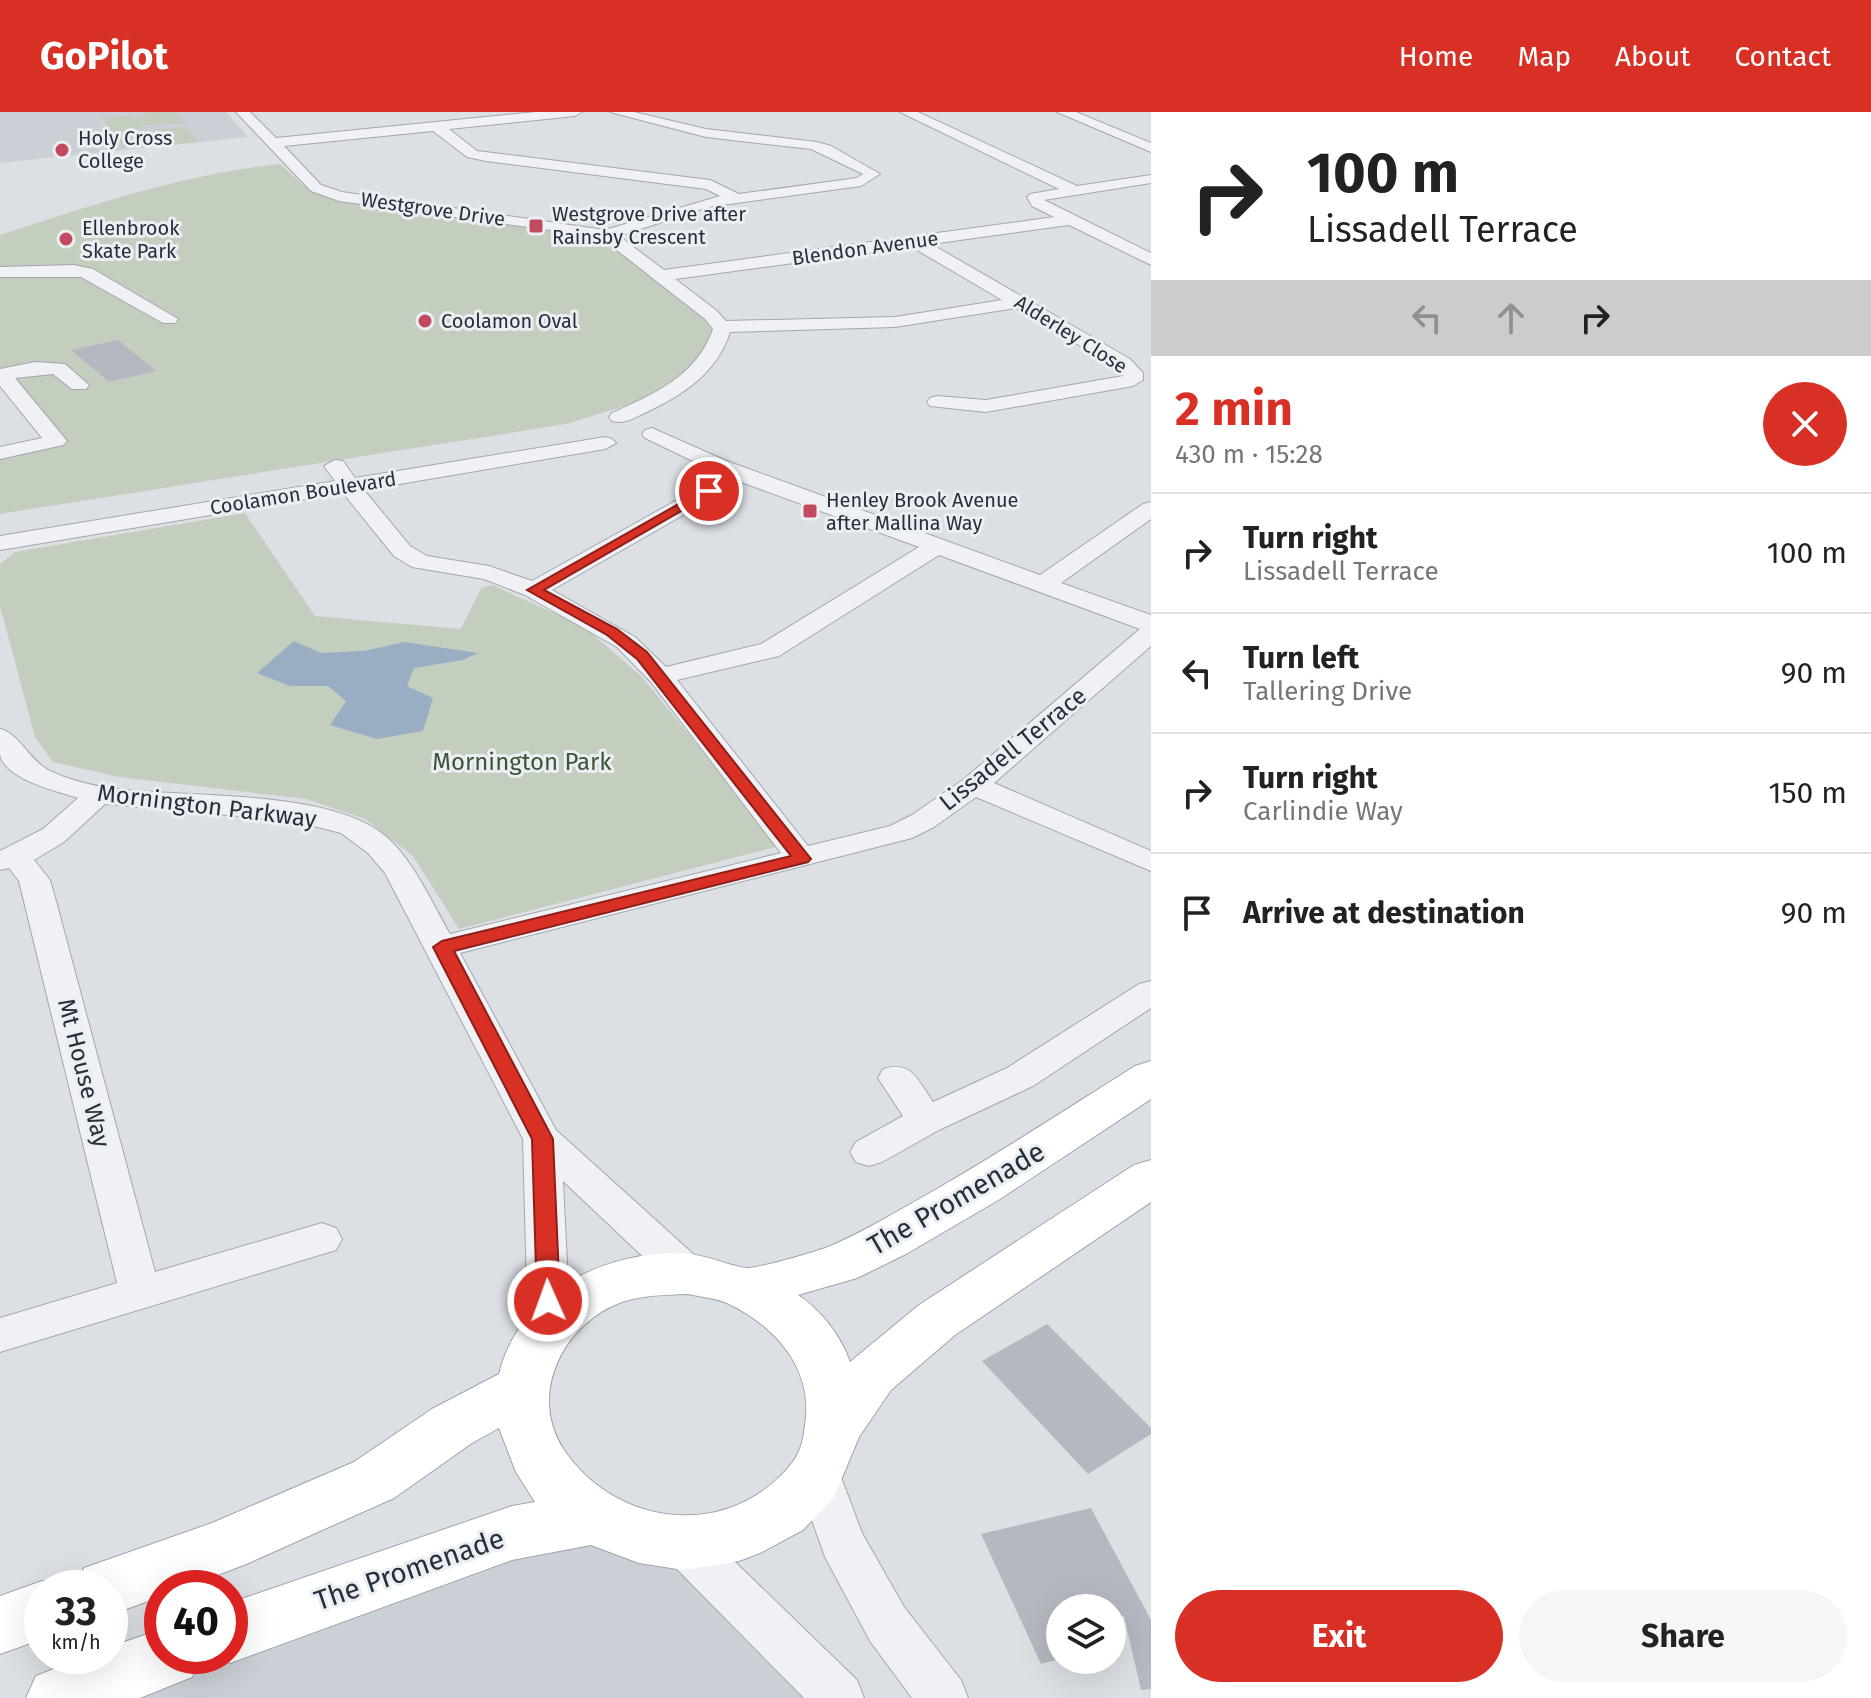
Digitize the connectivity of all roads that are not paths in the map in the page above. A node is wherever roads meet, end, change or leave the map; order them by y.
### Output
1 (243, 112) edge
2 (575, 112) edge
3 (620, 112) edge
4 (907, 112) edge
5 (1064, 112) edge
6 (436, 126) junction
7 (273, 143) junction
8 (1151, 148) edge
9 (1151, 179) edge
10 (1074, 190) junction
11 (736, 199) junction
12 (1070, 220) junction
13 (605, 235) junction
14 (1151, 240) edge
15 (914, 241) junction
16 (1121, 245) junction
17 (1151, 260) edge
18 (0, 272) edge
19 (661, 276) junction
20 (1021, 302) junction
21 (169, 319) dead end
22 (721, 327) junction
23 (0, 375) edge
24 (79, 385) dead end
25 (666, 396) junction
26 (937, 402) dead end
27 (599, 422) junction
28 (650, 430) junction
29 (605, 443) junction
30 (630, 444) junction
31 (0, 453) edge
32 (716, 465) junction
33 (739, 474) junction
34 (342, 476) junction
35 (1151, 509) edge
36 (0, 522) edge
37 (0, 543) edge
38 (937, 546) junction
39 (1044, 583) junction
40 (534, 590) junction
41 (1151, 624) edge
42 (1151, 633) edge
43 (660, 676) junction
44 (0, 737) edge
45 (974, 785) junction
46 (98, 795) junction
47 (8, 859) edge
48 (802, 859) junction
49 (1151, 862) edge
50 (442, 947) junction
51 (1151, 992) edge
52 (1151, 1077) edge
53 (896, 1078) dead end
54 (926, 1120) junction
55 (542, 1139) junction
56 (869, 1152) dead end
57 (1151, 1178) edge
58 (322, 1239) dead end
59 (688, 1274) junction
60 (747, 1289) junction
61 (140, 1294) junction
62 (549, 1326) junction
63 (0, 1335) edge
64 (522, 1388) junction
65 (827, 1451) junction
66 (592, 1518) junction
67 (683, 1543) junction
68 (128, 1580) edge
69 (24, 1616) edge
70 (0, 1625) edge
71 (248, 1627) edge
72 (144, 1666) edge
73 (58, 1698) edge
74 (839, 1698) edge
75 (943, 1698) edge

1 - 7 street, Westgrove Drive
2 - 6 street
3 - 11 street
4 - 10 street
5 - 8 street
6 - 7 street
6 - 11 street
7 - 13 street, Westgrove Drive
9 - 10 street
10 - 12 street
11 - 13 street
12 - 15 street, Blendon Avenue
12 - 16 street
13 - 19 street, Westgrove Drive
14 - 16 street
15 - 19 street, Blendon Avenue
15 - 20 street, Alderley Close
16 - 17 street
18 - 21 street
19 - 22 street, Westgrove Drive
20 - 22 street
20 - 26 street, Alderley Close
22 - 25 street
23 - 24 street
23 - 31 street
25 - 27 street
25 - 28 street
27 - 28 street
27 - 29 street
27 - 34 street, Coolamon Boulevard
28 - 30 street
28 - 32 street
29 - 30 street, Coolamon Boulevard
29 - 34 street, Coolamon Boulevard
30 - 32 street, Coolamon Boulevard
32 - 33 street
33 - 38 street
33 - 40 street
34 - 36 street, Coolamon Boulevard
34 - 37 street, Coolamon Boulevard
34 - 40 street
35 - 39 street
38 - 39 street
38 - 43 street
39 - 41 street
40 - 43 street
42 - 45 street, Lissadell Terrace
43 - 48 street
44 - 46 street, Mornington Parkway
45 - 48 street, Lissadell Terrace
45 - 49 street
46 - 47 street
46 - 50 street, Mornington Parkway
47 - 61 street, Mt House Way
48 - 50 street, Lissadell Terrace
50 - 55 street, Mornington Parkway
51 - 54 street
52 - 60 main road, The Promenade
53 - 54 street
54 - 56 street
55 - 59 street, Mornington Parkway
55 - 62 street, Mornington Parkway
57 - 65 main road
58 - 61 street
59 - 60 main road
59 - 62 main road
60 - 65 main road
61 - 63 street
62 - 64 main road
64 - 66 main road
64 - 68 main road
65 - 67 main road
65 - 75 street
66 - 67 main road
66 - 71 main road, The Promenade
67 - 74 street
69 - 70 main road
72 - 73 main road

